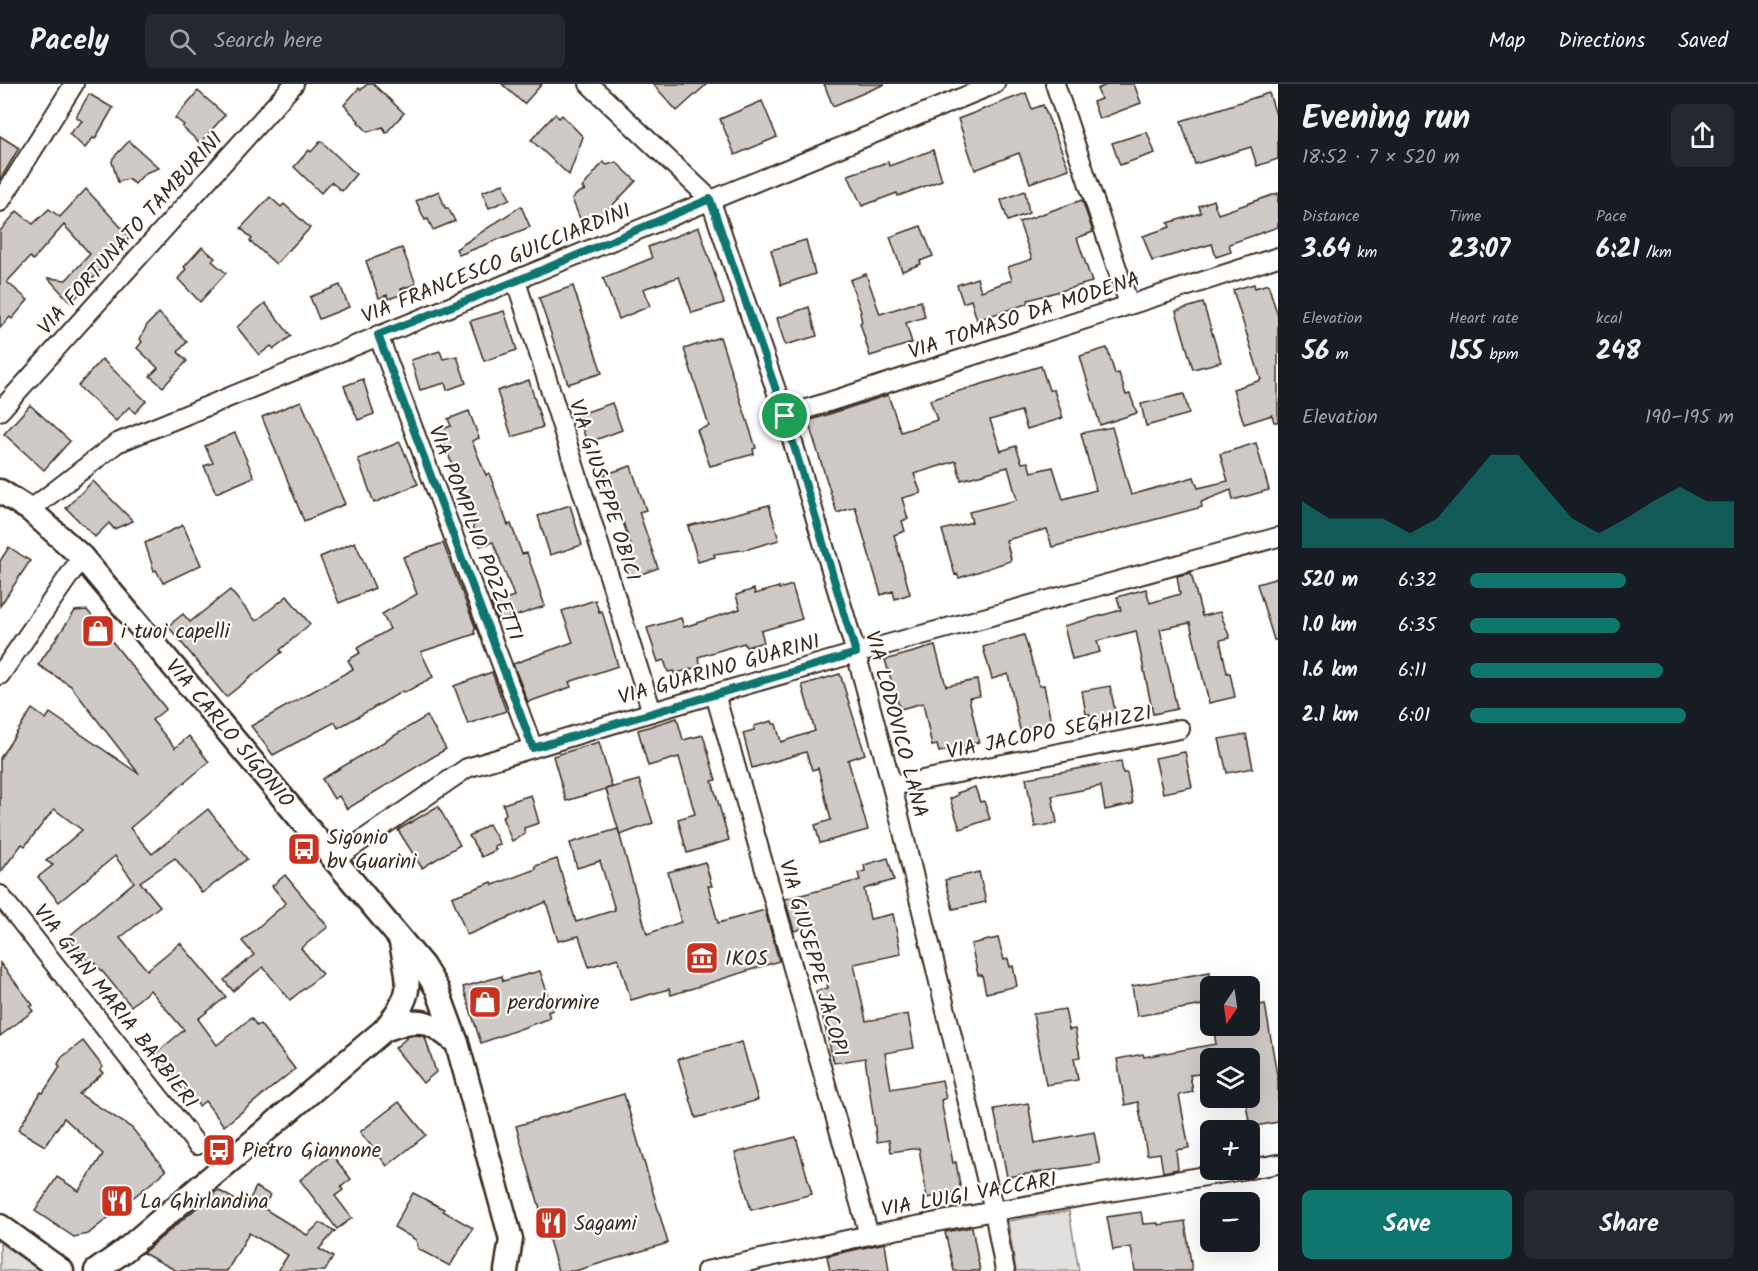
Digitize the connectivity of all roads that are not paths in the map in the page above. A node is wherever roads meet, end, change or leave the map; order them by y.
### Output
1 (74, 84) edge
2 (294, 84) edge
3 (589, 84) edge
4 (995, 84) edge
5 (1055, 84) edge
6 (968, 88) edge
7 (710, 199) junction
8 (0, 202) edge
9 (1278, 257) edge
10 (516, 281) junction
11 (1129, 304) junction
12 (378, 335) junction
13 (0, 411) edge
14 (785, 416) junction
15 (0, 491) edge
16 (30, 510) junction
17 (1278, 537) edge
18 (82, 557) junction
19 (856, 653) junction
20 (0, 675) edge
21 (716, 694) junction
22 (652, 712) junction
23 (1180, 729) dead end
24 (533, 748) junction
25 (892, 786) junction
26 (335, 859) junction
27 (0, 895) edge
28 (401, 941) junction
29 (384, 1030) junction
30 (457, 1043) junction
31 (197, 1145) dead end
32 (1278, 1164) edge
33 (1260, 1167) edge
34 (1200, 1177) edge
35 (994, 1211) junction
36 (0, 1226) edge
37 (869, 1235) junction
38 (62, 1271) edge
39 (96, 1271) edge
40 (506, 1271) edge
41 (706, 1271) edge
42 (1005, 1271) edge

1 - 8 street
2 - 13 street, VIA FORTUNATO TAMBURINI
3 - 7 street
4 - 6 street, VIA FRANCESCO GUICCIARDINI
5 - 11 street
6 - 7 street, VIA FRANCESCO GUICCIARDINI
7 - 10 street, VIA FRANCESCO GUICCIARDINI
7 - 14 street, VIA LODOVICO LANA
9 - 11 street, VIA TOMASO DA MODENA
10 - 12 street, VIA FRANCESCO GUICCIARDINI
10 - 22 street, VIA GIUSEPPE OBICI
11 - 14 street, VIA TOMASO DA MODENA
12 - 16 street, VIA FRANCESCO GUICCIARDINI
12 - 24 street, VIA POMPILIO POZZETTI
14 - 19 street, VIA LODOVICO LANA
15 - 16 street, VIA CARLO SIGONIO
16 - 18 street, VIA CARLO SIGONIO
17 - 19 street, VIA GUARINO GUARINI
18 - 20 street
18 - 26 street, VIA CARLO SIGONIO
19 - 21 street, VIA GUARINO GUARINI
19 - 25 street, VIA LODOVICO LANA
21 - 22 street, VIA GUARINO GUARINI
21 - 37 street, VIA GIUSEPPE JACOPI
22 - 24 street, VIA GUARINO GUARINI
23 - 25 street, VIA JACOPO SEGHIZZI
24 - 26 street, VIA GUARINO GUARINI
25 - 35 street, VIA LODOVICO LANA
26 - 28 street, VIA CARLO SIGONIO
27 - 31 street, VIA GIAN MARIA BARBIERI
28 - 29 street
28 - 30 street, VIA CARLO SIGONIO
29 - 30 street
29 - 39 street
30 - 40 street, VIA CARLO SIGONIO
32 - 33 street
34 - 35 street, VIA LUIGI VACCARI
35 - 37 street, VIA LUIGI VACCARI
35 - 42 street, VIA LODOVICO LANA
36 - 38 street
37 - 41 street, VIA LUIGI VACCARI

